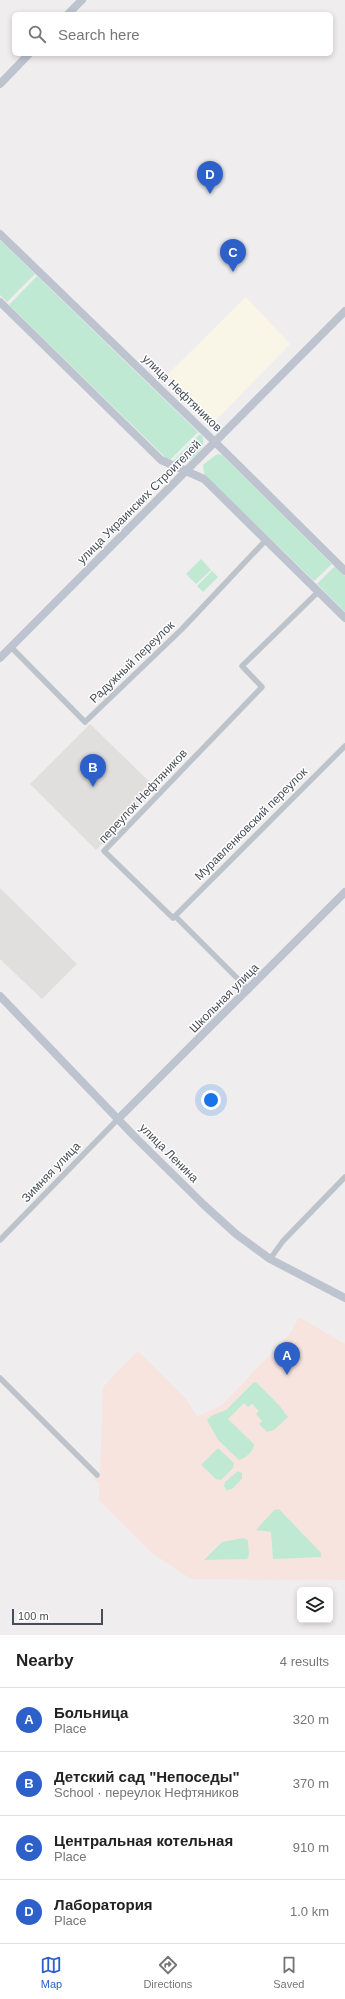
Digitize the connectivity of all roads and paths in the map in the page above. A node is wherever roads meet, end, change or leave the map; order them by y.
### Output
1 (82, 0) edge
2 (70, 12) edge
3 (27, 56) edge
4 (0, 84) edge
5 (0, 234) edge
6 (2, 307) edge
7 (345, 311) edge
8 (216, 442) junction
9 (186, 471) junction
10 (266, 540) junction
11 (345, 571) edge
12 (318, 592) junction
13 (345, 618) edge
14 (11, 647) junction
15 (0, 658) edge
16 (345, 746) edge
17 (345, 892) edge
18 (174, 917) junction
19 (249, 990) junction
20 (0, 996) edge
21 (118, 1119) junction
22 (345, 1176) edge
23 (0, 1240) edge
24 (270, 1259) junction
25 (345, 1298) edge
26 (0, 1378) edge
27 (97, 1475) dead end

1 - 2 main road
3 - 4 main road
5 - 8 main road, улица Нефтяников
6 - 9 main road
7 - 8 main road, улица Украинских Строителей
8 - 9 main road, улица Украинских Строителей
8 - 11 main road, улица Нефтяников
9 - 10 main road
9 - 14 main road, улица Украинских Строителей
10 - 12 main road
10 - 14 street, Радужный переулок
12 - 13 main road
12 - 18 street, переулок Нефтяников
14 - 15 main road, улица Украинских Строителей
16 - 18 street, Муравленковский переулок
17 - 19 main road, Школьная улица
18 - 19 street, переулок Нефтяников
19 - 21 main road, Школьная улица
20 - 21 main road, улица Ленина
21 - 23 street, Зимняя улица
21 - 24 main road, улица Ленина
22 - 24 street
24 - 25 main road, улица Ленина
26 - 27 street

